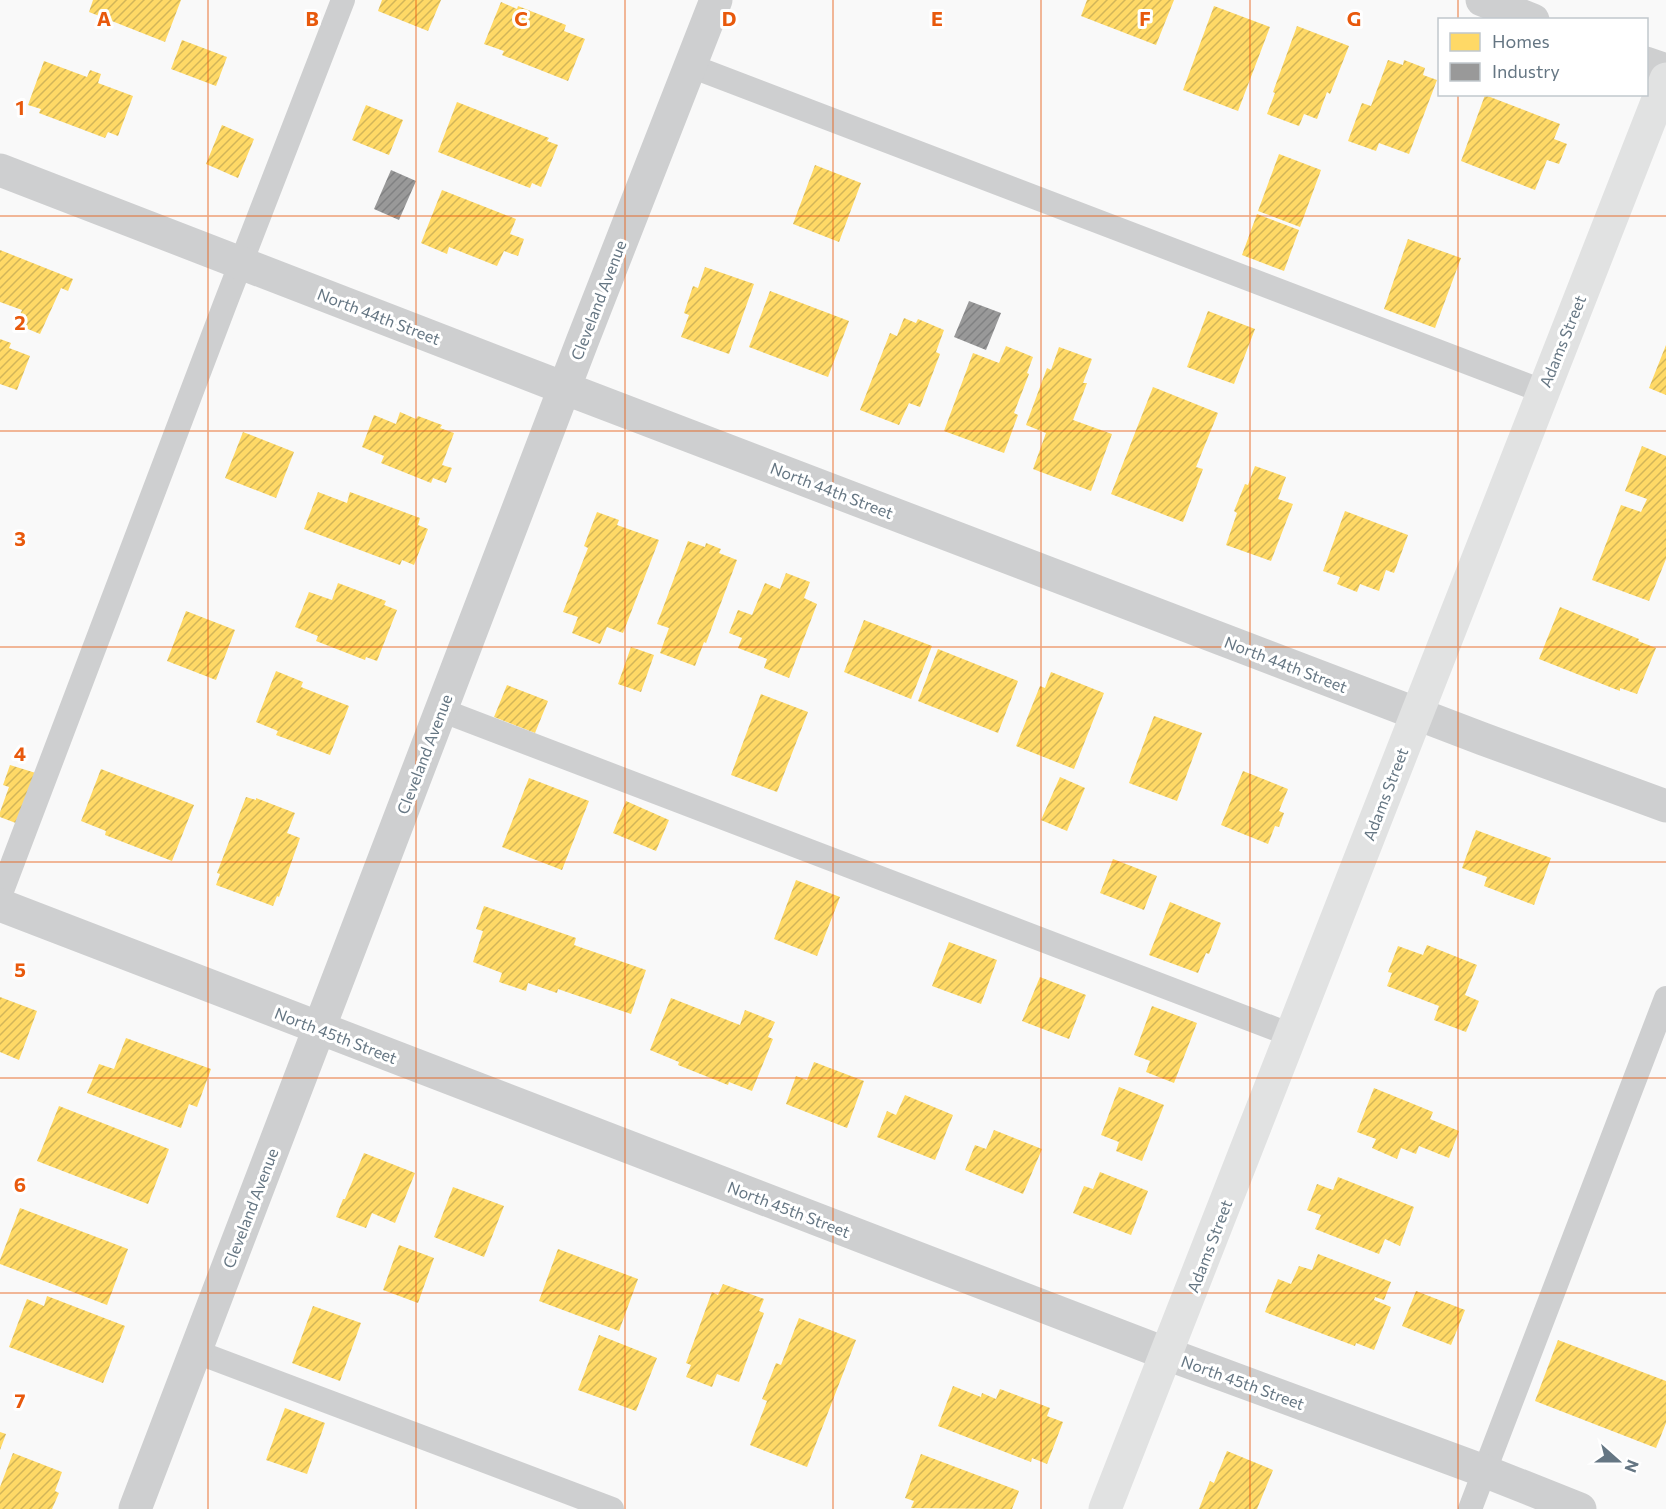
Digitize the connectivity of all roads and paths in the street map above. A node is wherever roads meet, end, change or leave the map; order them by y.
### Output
1 (344, 0) edge
2 (716, 0) edge
3 (1482, 0) edge
4 (1528, 18) edge
5 (1648, 63) edge
6 (691, 66) junction
7 (1666, 70) edge
8 (1666, 79) edge
9 (0, 170) edge
10 (241, 262) junction
11 (564, 388) junction
12 (1542, 391) junction
13 (441, 710) junction
14 (1417, 714) junction
15 (1666, 806) edge
16 (0, 896) edge
17 (0, 905) edge
18 (1666, 999) edge
19 (320, 1029) junction
20 (1291, 1035) junction
21 (194, 1351) junction
22 (1167, 1354) junction
23 (1484, 1472) junction
24 (135, 1509) edge
25 (612, 1509) edge
26 (1105, 1509) edge
27 (1470, 1509) edge
28 (1580, 1509) edge

1 - 10 lane
2 - 6 street, Cleveland Avenue
3 - 4 street
5 - 7 street
6 - 11 street, Cleveland Avenue
6 - 12 lane
8 - 12 main road, Adams Street
9 - 10 street, North 44th Street
10 - 11 street, North 44th Street
10 - 16 lane
11 - 13 street, Cleveland Avenue
11 - 14 street, North 44th Street
12 - 14 main road, Adams Street
13 - 19 street, Cleveland Avenue
13 - 20 lane
14 - 15 street, North 44th Street
14 - 20 main road, Adams Street
17 - 19 street, North 45th Street
18 - 23 lane
19 - 21 street, Cleveland Avenue
19 - 22 street, North 45th Street
20 - 22 main road, Adams Street
21 - 24 street, Cleveland Avenue
21 - 25 lane
22 - 23 street, North 45th Street
22 - 26 main road, Adams Street
23 - 27 lane
23 - 28 street, North 45th Street

